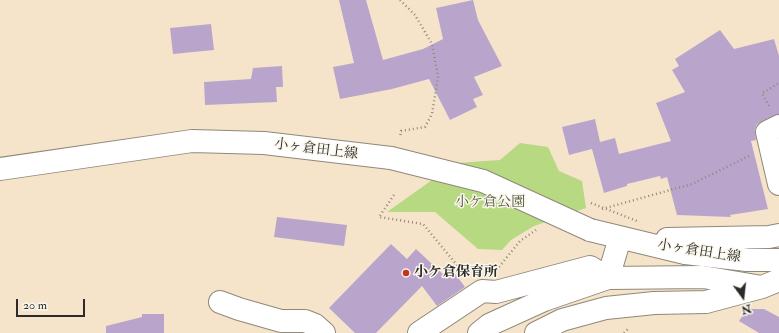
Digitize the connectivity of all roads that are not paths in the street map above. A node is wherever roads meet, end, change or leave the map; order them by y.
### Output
1 (779, 126) edge
2 (0, 169) edge
3 (779, 184) edge
4 (779, 235) edge
5 (620, 238) junction
6 (779, 260) edge
7 (608, 278) junction
8 (772, 287) edge
9 (220, 302) dead end
10 (324, 333) edge
11 (419, 333) edge
12 (479, 333) edge
13 (536, 333) edge

1 - 3 street
2 - 5 street, 小ヶ倉田上線, bridge
4 - 5 street, 小ヶ倉田上線
5 - 6 street, 小ヶ倉田上線
5 - 7 street
7 - 8 street
7 - 11 street
7 - 12 street
8 - 13 street
9 - 10 street

